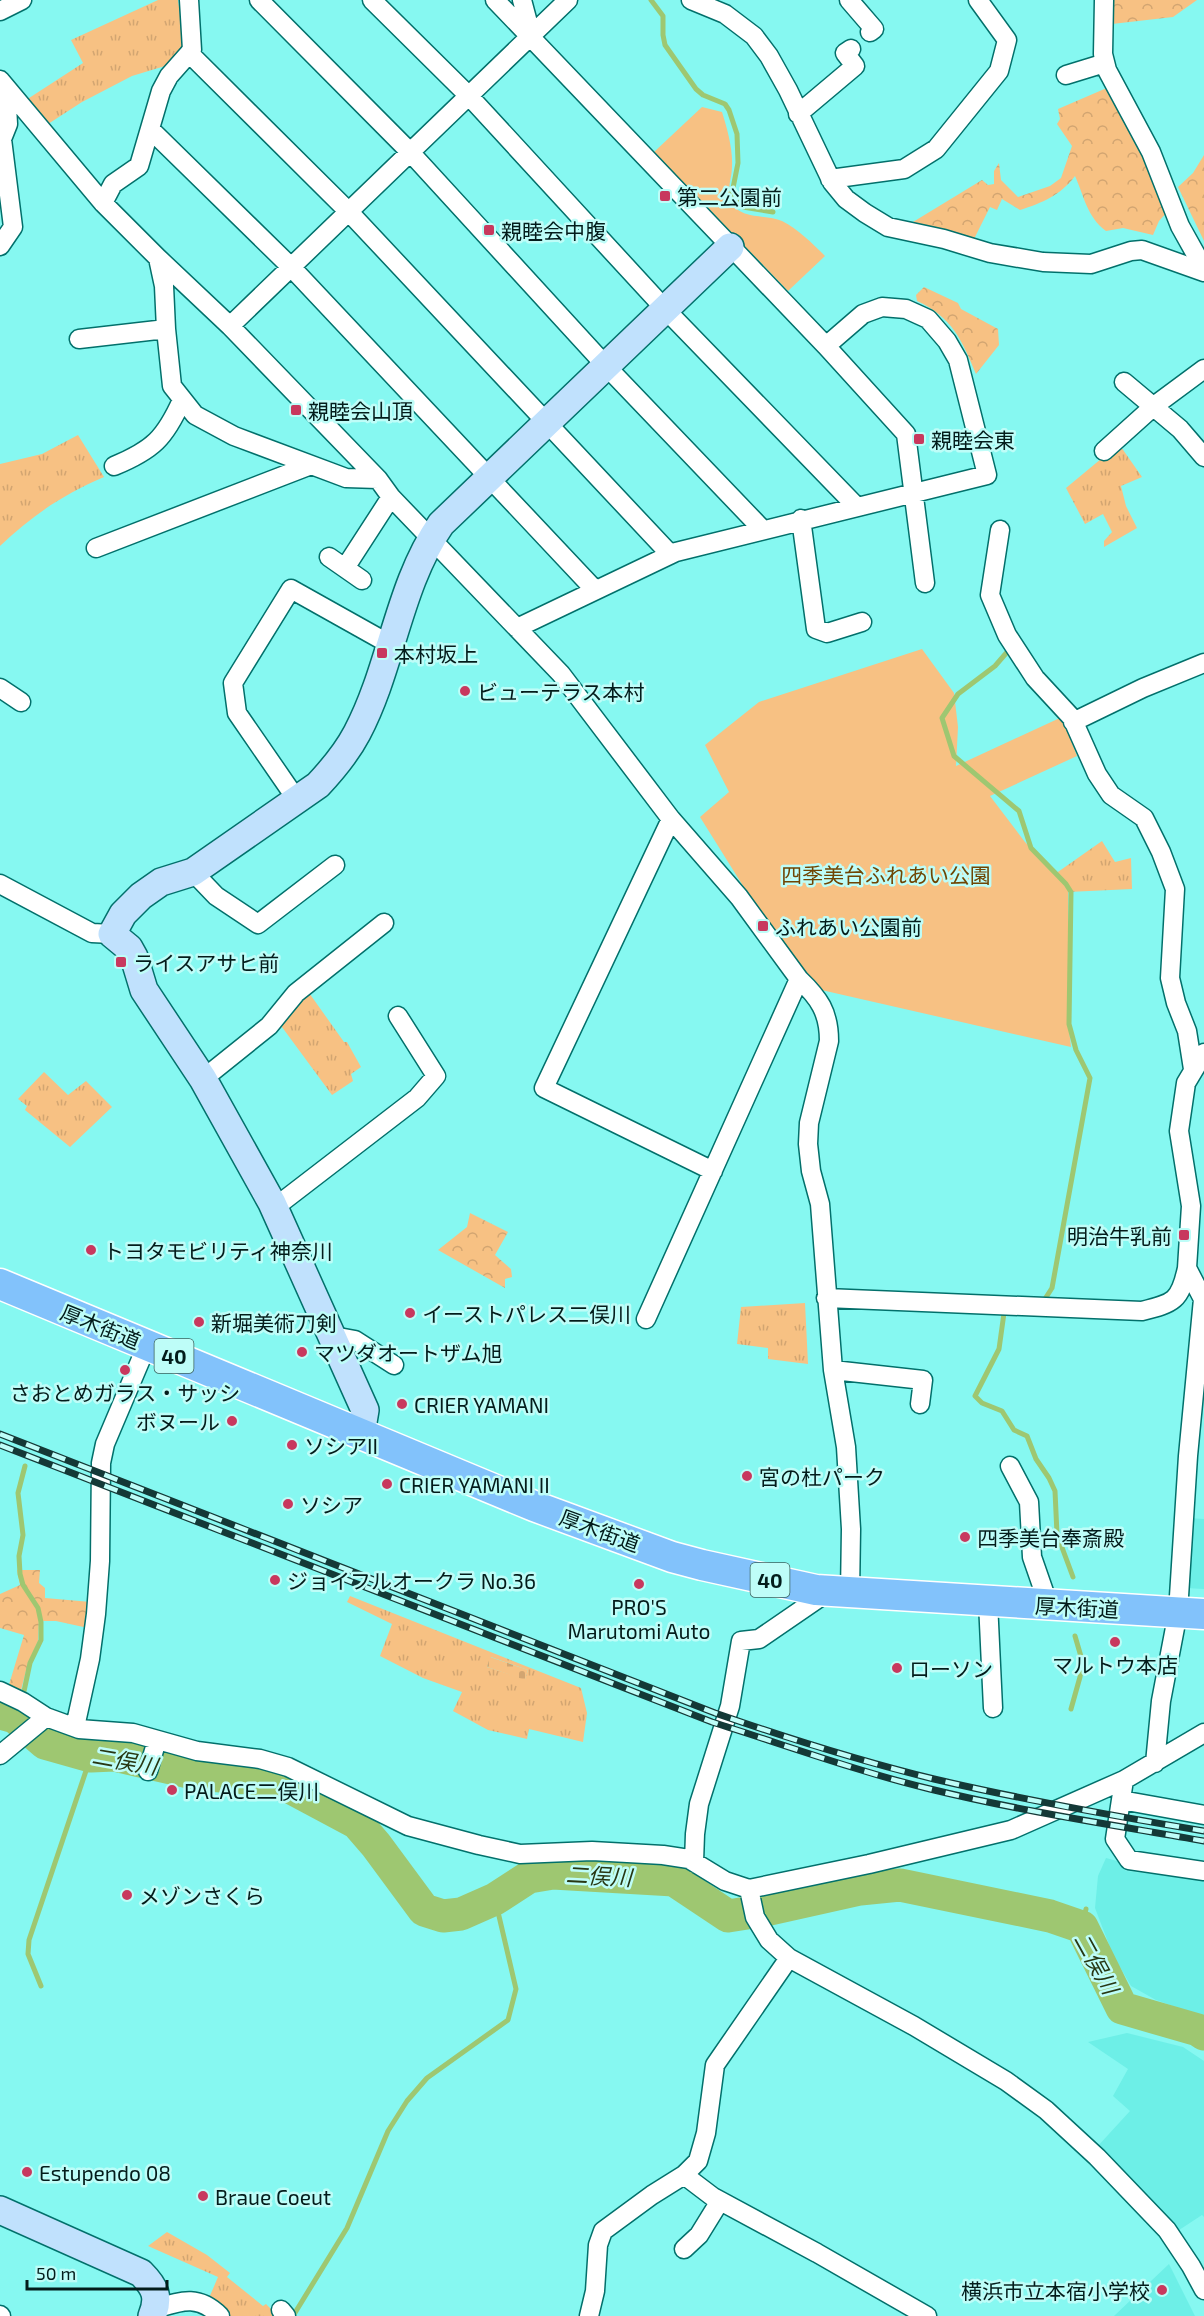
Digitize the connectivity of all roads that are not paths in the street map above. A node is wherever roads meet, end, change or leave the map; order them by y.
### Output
1 (22, 0) edge
2 (189, 0) edge
3 (259, 0) edge
4 (372, 0) edge
5 (495, 0) edge
6 (522, 0) edge
7 (568, 0) edge
8 (691, 0) edge
9 (849, 0) edge
10 (978, 0) edge
11 (1104, 0) edge
12 (0, 11) edge
13 (870, 32) dead end
14 (532, 36) junction
15 (851, 49) dead end
16 (189, 53) junction
17 (1105, 63) junction
18 (1066, 75) dead end
19 (3, 84) edge
20 (469, 96) junction
21 (798, 114) junction
22 (150, 129) junction
23 (410, 152) junction
24 (830, 179) junction
25 (103, 202) junction
26 (350, 213) junction
27 (0, 246) edge
28 (730, 247) junction
29 (158, 258) junction
30 (292, 268) junction
31 (1204, 271) edge
32 (665, 309) junction
33 (230, 326) junction
34 (166, 329) junction
35 (79, 339) dead end
36 (826, 346) junction
37 (606, 366) junction
38 (1204, 369) edge
39 (1124, 382) dead end
40 (182, 400) junction
41 (1154, 406) junction
42 (547, 423) junction
43 (1104, 451) dead end
44 (1204, 457) edge
45 (311, 465) junction
46 (114, 466) dead end
47 (378, 478) junction
48 (489, 478) junction
49 (915, 493) junction
50 (391, 497) junction
51 (856, 506) junction
52 (801, 519) junction
53 (763, 530) junction
54 (1000, 530) dead end
55 (431, 539) junction
56 (96, 548) dead end
57 (670, 554) junction
58 (329, 557) dead end
59 (345, 568) junction
60 (362, 580) dead end
61 (926, 583) dead end
62 (595, 590) junction
63 (862, 622) dead end
64 (517, 628) junction
65 (391, 645) junction
66 (1204, 663) edge
67 (0, 688) edge
68 (21, 702) dead end
69 (1073, 722) junction
70 (297, 800) junction
71 (670, 819) junction
72 (335, 865) dead end
73 (193, 872) junction
74 (0, 884) edge
75 (384, 923) dead end
76 (112, 934) junction
77 (796, 972) junction
78 (398, 1016) dead end
79 (1204, 1053) edge
80 (1193, 1069) junction
81 (203, 1079) junction
82 (713, 1171) junction
83 (1198, 1205) edge
84 (274, 1208) junction
85 (1187, 1268) junction
86 (0, 1284) edge
87 (826, 1298) junction
88 (646, 1319) dead end
89 (333, 1336) junction
90 (147, 1345) junction
91 (394, 1365) dead end
92 (833, 1370) junction
93 (920, 1404) dead end
94 (1198, 1410) edge
95 (361, 1434) junction
96 (1010, 1466) dead end
97 (840, 1592) junction
98 (988, 1602) junction
99 (1049, 1606) junction
100 (1191, 1613) edge
101 (0, 1691) edge
102 (993, 1708) dead end
103 (43, 1720) junction
104 (75, 1727) junction
105 (1204, 1733) edge
106 (157, 1740) junction
107 (0, 1755) edge
108 (1155, 1763) junction
109 (148, 1771) dead end
110 (1124, 1780) junction
111 (1121, 1800) junction
112 (1204, 1815) edge
113 (693, 1862) junction
114 (1204, 1870) edge
115 (749, 1889) junction
116 (789, 1958) junction
117 (684, 2175) junction
118 (720, 2201) junction
119 (0, 2210) edge
120 (684, 2249) dead end
121 (1204, 2290) edge
122 (154, 2312) edge
123 (220, 2316) edge
124 (589, 2316) edge
125 (927, 2316) edge

1 - 12 street
2 - 16 street
3 - 23 street
4 - 20 street
5 - 14 street
6 - 14 street
7 - 14 street
8 - 21 street
9 - 13 street
10 - 24 street
11 - 17 street
14 - 20 street
14 - 28 street
15 - 21 street
16 - 22 street
16 - 26 street
17 - 18 street
17 - 31 street
19 - 25 street
19 - 27 street
20 - 23 street
20 - 32 street
21 - 24 street
22 - 25 street
22 - 30 street
23 - 26 street
23 - 37 street
24 - 31 street
25 - 29 street
26 - 30 street
26 - 42 street
28 - 32 street
28 - 36 street
29 - 33 street
29 - 34 street
30 - 33 street
30 - 48 street
32 - 37 street
32 - 51 street
33 - 47 street
34 - 35 street
34 - 40 street
36 - 49 street
36 - 49 street
37 - 42 street
37 - 53 street
38 - 41 street
39 - 41 street
40 - 45 street
40 - 46 street
41 - 43 street
41 - 44 street
42 - 48 street
42 - 57 street
45 - 47 street
45 - 56 street
47 - 50 street
48 - 55 street
48 - 62 street
49 - 51 street
49 - 61 street
50 - 55 street
50 - 59 street
51 - 52 street
52 - 53 street
52 - 63 street
53 - 57 street
54 - 69 street
55 - 64 street
55 - 65 street
57 - 62 street
58 - 59 street
59 - 60 street
62 - 64 street
64 - 71 street
65 - 70 street
65 - 70 street
66 - 69 street
67 - 68 street
69 - 80 street
70 - 73 street
71 - 77 street
71 - 82 street
72 - 73 street
73 - 76 street
74 - 76 street
75 - 81 street
76 - 81 street
77 - 82 street
77 - 87 street
78 - 84 street
79 - 80 street
80 - 83 street
81 - 84 street
82 - 88 street
83 - 85 street
84 - 89 street
85 - 87 street
85 - 94 street
86 - 90 main road, 厚木街道 / 40
87 - 92 street
89 - 91 street
89 - 95 street
90 - 95 main road, 厚木街道 / 40
90 - 104 street
92 - 93 street
92 - 97 street
94 - 100 street
95 - 97 main road, 厚木街道 / 40
96 - 99 street
97 - 98 main road, 厚木街道 / 40
97 - 113 street
98 - 99 main road, 厚木街道 / 40
98 - 102 street
99 - 100 main road, 厚木街道 / 40
100 - 108 street
101 - 103 street
103 - 104 street
103 - 107 street
104 - 106 street
105 - 108 street
106 - 109 street
106 - 113 street
108 - 110 street
110 - 111 street
110 - 115 street
111 - 112 street
111 - 114 street
113 - 115 street
115 - 116 street
116 - 117 street
116 - 121 street
117 - 118 street
117 - 124 street
118 - 120 street
118 - 125 street
119 - 122 street
122 - 123 street

